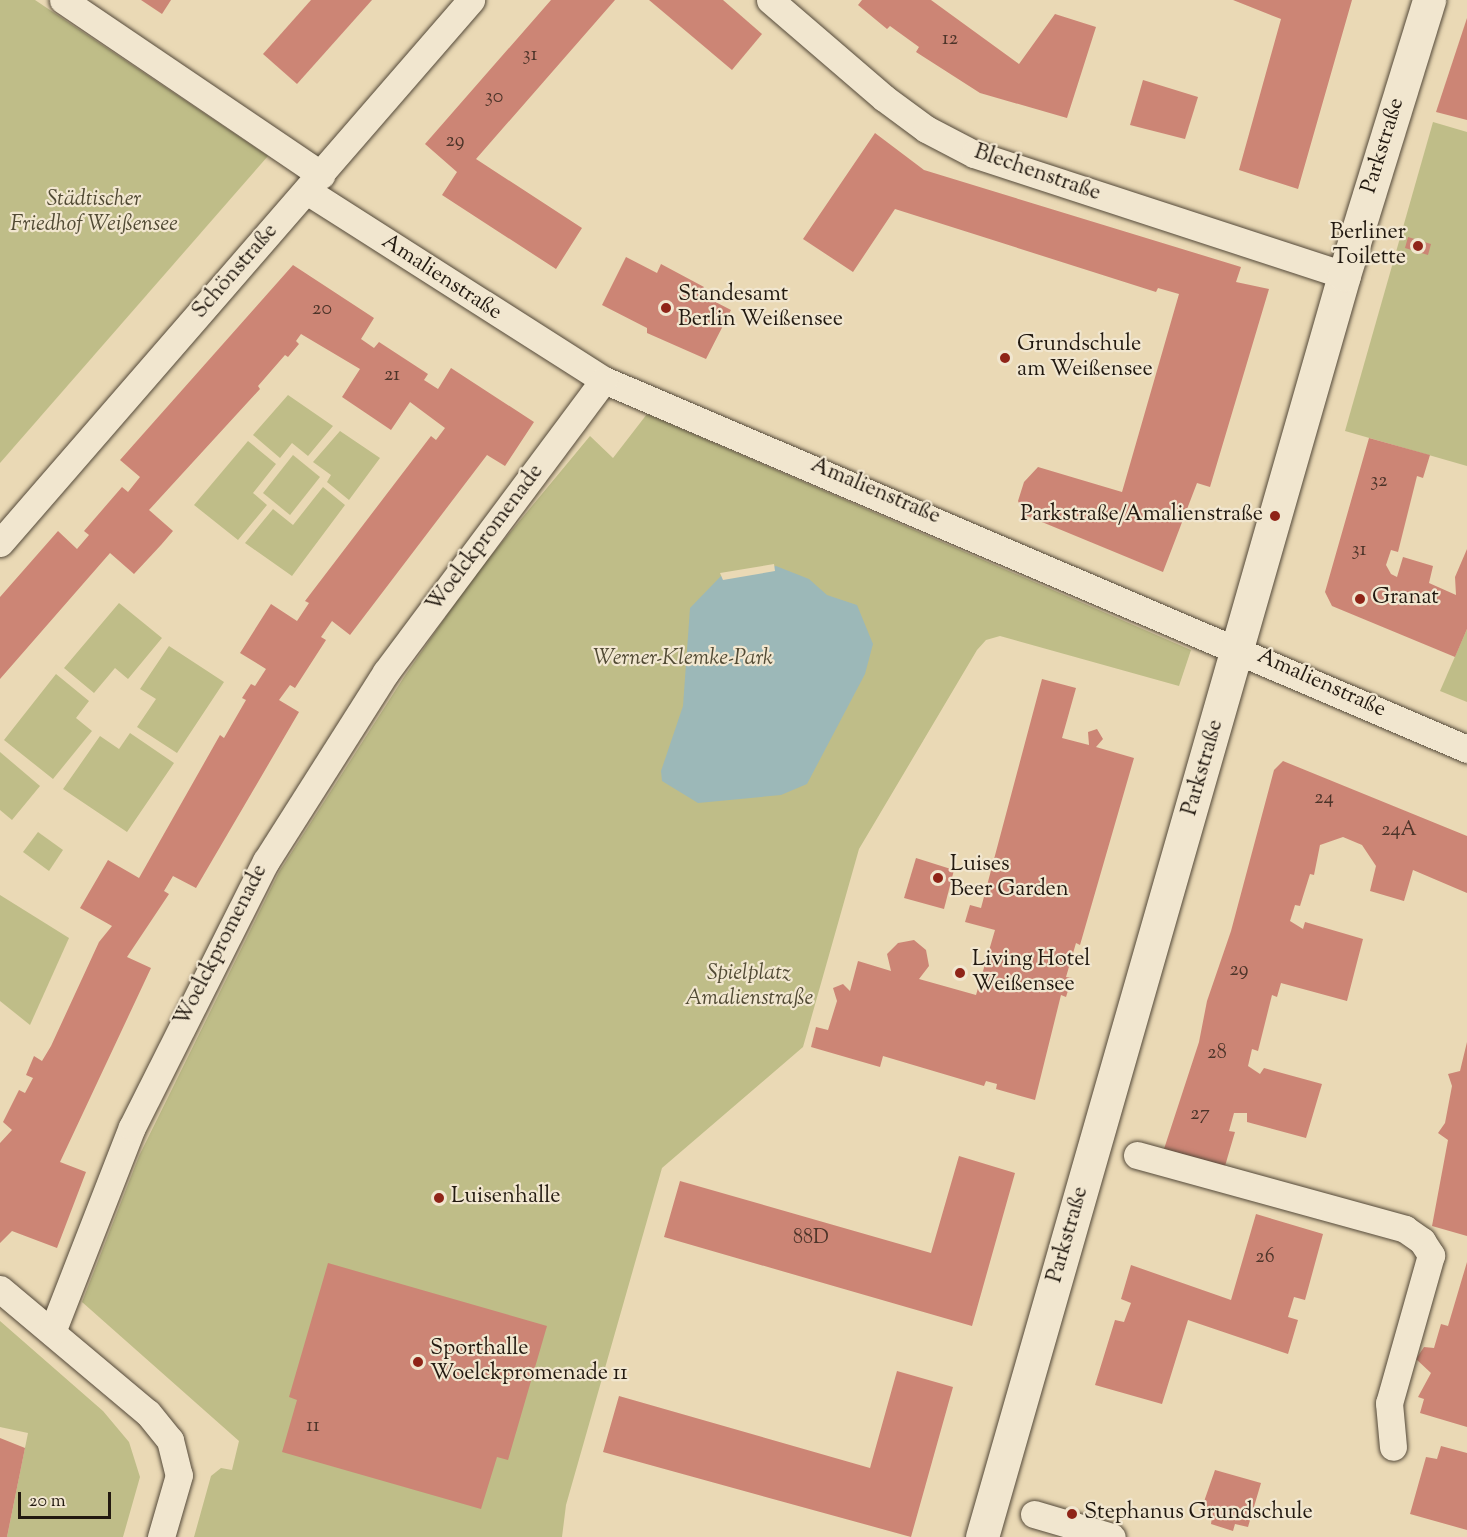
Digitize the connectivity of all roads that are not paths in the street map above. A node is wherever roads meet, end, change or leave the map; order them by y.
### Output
1 (63, 0) edge
2 (471, 0) edge
3 (770, 0) edge
4 (1429, 0) edge
5 (314, 183) junction
6 (1344, 275) junction
7 (604, 380) junction
8 (0, 543) edge
9 (1239, 647) junction
10 (1467, 749) edge
11 (1137, 1155) dead end
12 (0, 1289) edge
13 (52, 1332) junction
14 (1393, 1447) dead end
15 (1034, 1514) dead end
16 (161, 1537) edge
17 (982, 1537) edge
18 (1112, 1537) edge

1 - 5 street, Amalienstraße
2 - 5 street, Schönstraße
3 - 6 street, Blechenstraße
4 - 6 street, Parkstraße
5 - 7 street, Amalienstraße
5 - 8 street, Schönstraße
6 - 9 street, Parkstraße
7 - 9 street, Amalienstraße
7 - 13 street, Woelckpromenade
9 - 10 street, Amalienstraße
9 - 17 street, Parkstraße
11 - 14 street
12 - 13 street
13 - 16 street
15 - 18 street

